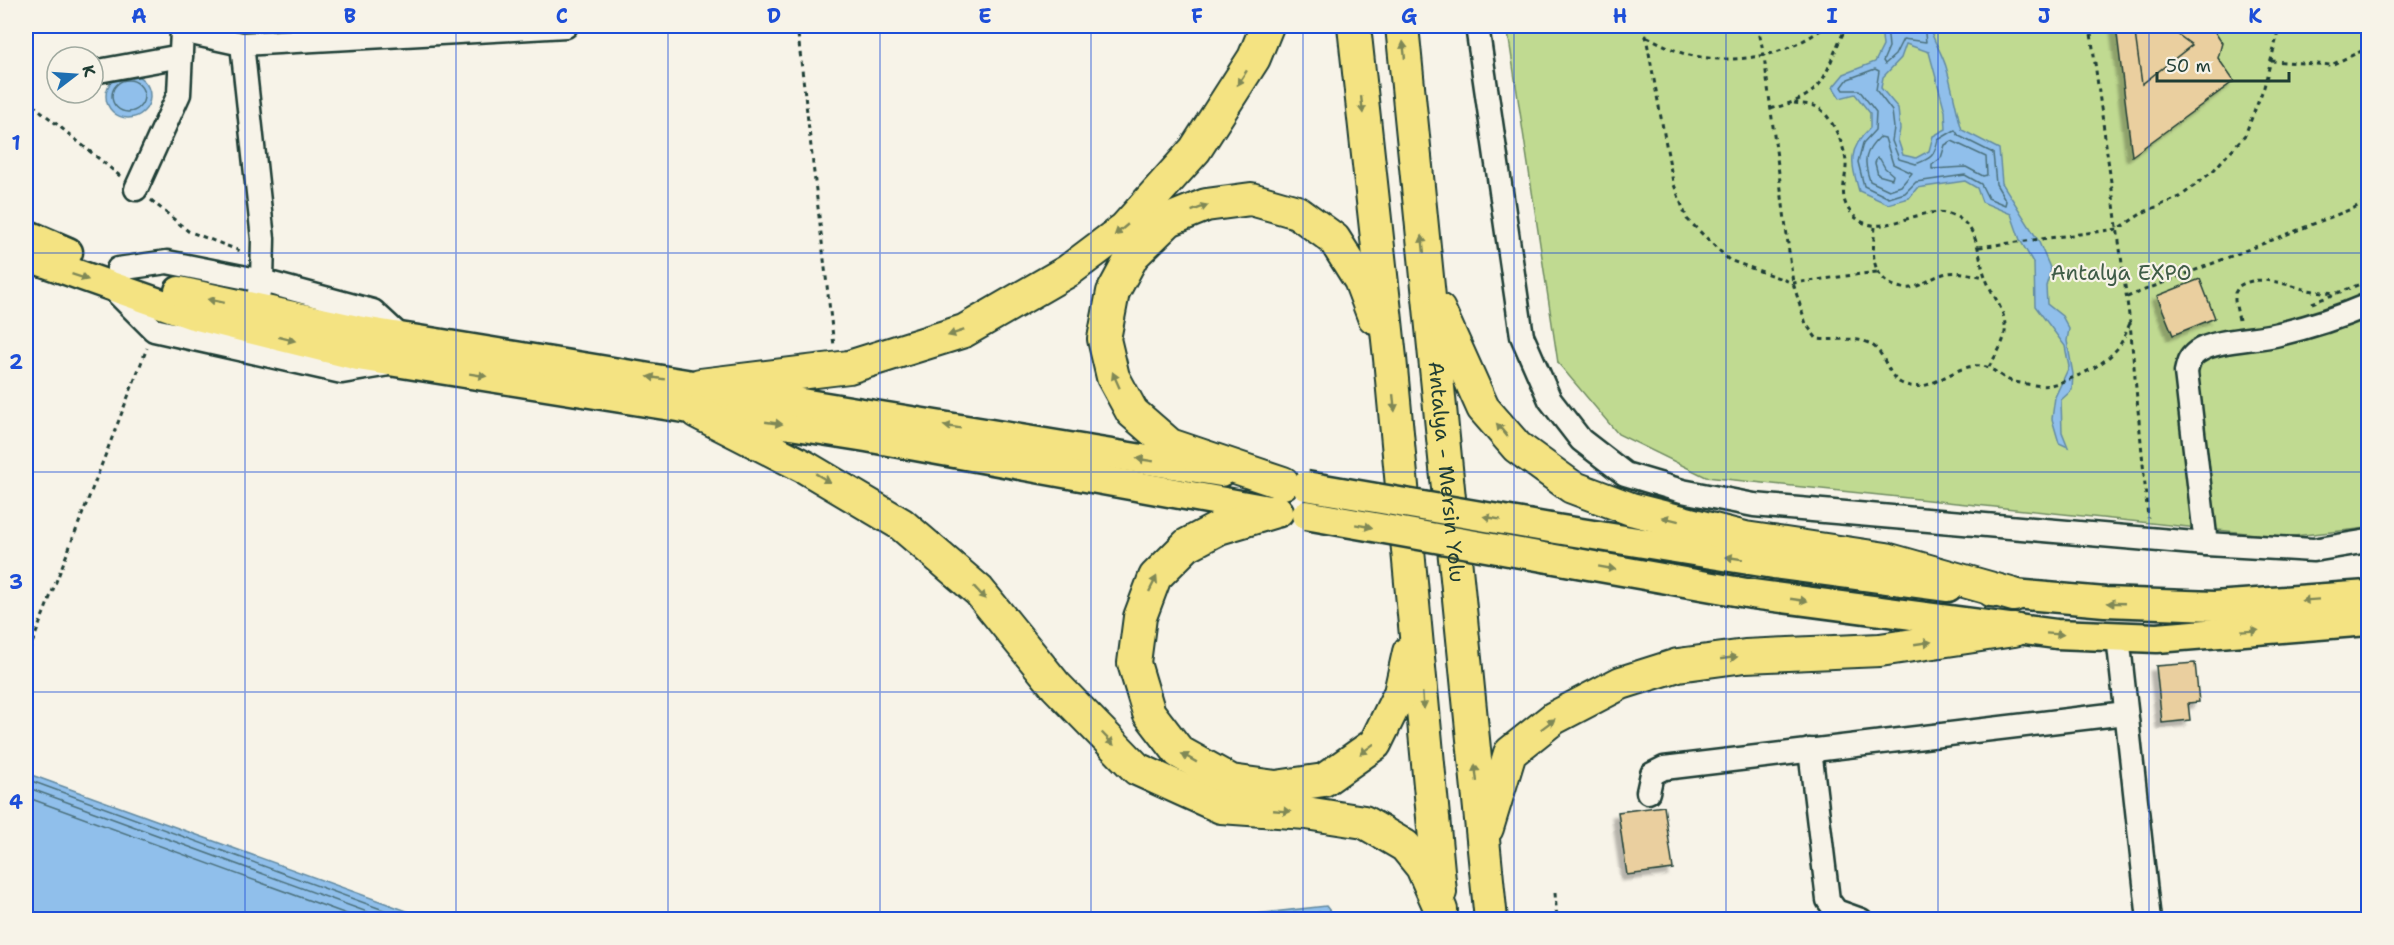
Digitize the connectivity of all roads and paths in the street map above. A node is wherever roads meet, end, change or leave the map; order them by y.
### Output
1 (567, 26) edge
2 (797, 26) edge
3 (1267, 26) edge
4 (1354, 26) edge
5 (1402, 26) edge
6 (1477, 26) edge
7 (1644, 26) edge
8 (1758, 26) edge
9 (1826, 26) edge
10 (1847, 26) edge
11 (2090, 26) edge
12 (2277, 26) edge
13 (182, 28) edge
14 (1647, 37) junction
15 (242, 44) junction
16 (2368, 48) edge
17 (181, 56) junction
18 (1764, 56) junction
19 (2271, 61) junction
20 (105, 70) edge
21 (1794, 103) junction
22 (1770, 109) junction
23 (136, 189) dead end
24 (2368, 200) edge
25 (1875, 226) junction
26 (2118, 228) junction
27 (26, 234) edge
28 (1979, 247) junction
29 (26, 256) edge
30 (1877, 272) junction
31 (114, 278) junction
32 (1985, 278) junction
33 (262, 280) junction
34 (1427, 281) junction
35 (2368, 281) edge
36 (1793, 282) junction
37 (2337, 293) junction
38 (2127, 297) junction
39 (2304, 305) dead end
40 (2368, 305) edge
41 (2246, 319) dead end
42 (2130, 323) junction
43 (249, 329) junction
44 (154, 330) junction
45 (399, 350) junction
46 (1390, 358) junction
47 (1989, 367) junction
48 (834, 369) junction
49 (699, 398) junction
50 (1288, 493) junction
51 (2150, 538) junction
52 (2368, 541) edge
53 (2206, 544) junction
54 (2014, 595) junction
55 (2368, 595) edge
56 (1415, 619) junction
57 (2368, 621) edge
58 (2014, 630) junction
59 (2118, 636) junction
60 (26, 659) edge
61 (2126, 713) junction
62 (1810, 750) junction
63 (1648, 792) dead end
64 (1483, 843) junction
65 (1555, 893) dead end
66 (1442, 915) edge
67 (1490, 917) edge
68 (1557, 920) edge
69 (1861, 920) edge
70 (2149, 920) edge

1 - 15 street
2 - 48 path
3 -> 48 highway
4 -> 46 highway
34 -> 5 highway, Antalya - Mersin Yolu
6 - 51 street
7 - 14 path
8 - 18 path
9 - 18 path
10 - 21 path
11 - 26 path
12 - 19 path
13 - 15 street
13 - 17 street
14 - 18 path
14 - 36 path
15 - 33 street
16 - 19 path
17 - 20 street
17 - 23 street
18 - 22 path
19 - 26 path
21 - 22 path
21 - 25 path
22 - 36 path
24 - 38 path
25 - 28 path
25 - 30 path
26 - 28 path
26 - 38 path
27 - 31 main road
28 - 32 path
29 -> 31 main road
30 - 32 path
30 - 36 path
31 - 33 street
31 - 43 main road
31 - 44 street
32 - 47 path
33 - 43 street
33 - 45 street
54 -> 34 highway
64 -> 34 highway, Antalya - Mersin Yolu
35 - 37 path
36 - 47 path
37 - 39 path
37 - 41 path
38 - 42 path
40 - 53 street
42 - 47 path
42 - 51 path
43 - 44 street
43 - 45 main road
44 - 60 path
45 - 49 main road
50 -> 46 highway
46 -> 56 highway
48 - 49 highway
49 - 50 main road
49 -> 66 highway
54 -> 50 main road, bridge
56 -> 50 highway
50 -> 58 main road, bridge
51 - 53 street
52 - 53 street
55 -> 54 main road
56 -> 66 highway
59 -> 57 main road
58 -> 59 main road
64 -> 58 highway
59 - 61 street
61 - 62 street
61 - 70 street
62 - 63 street
62 - 69 street
64 - 67 highway, Antalya - Mersin Yolu
65 - 68 path

